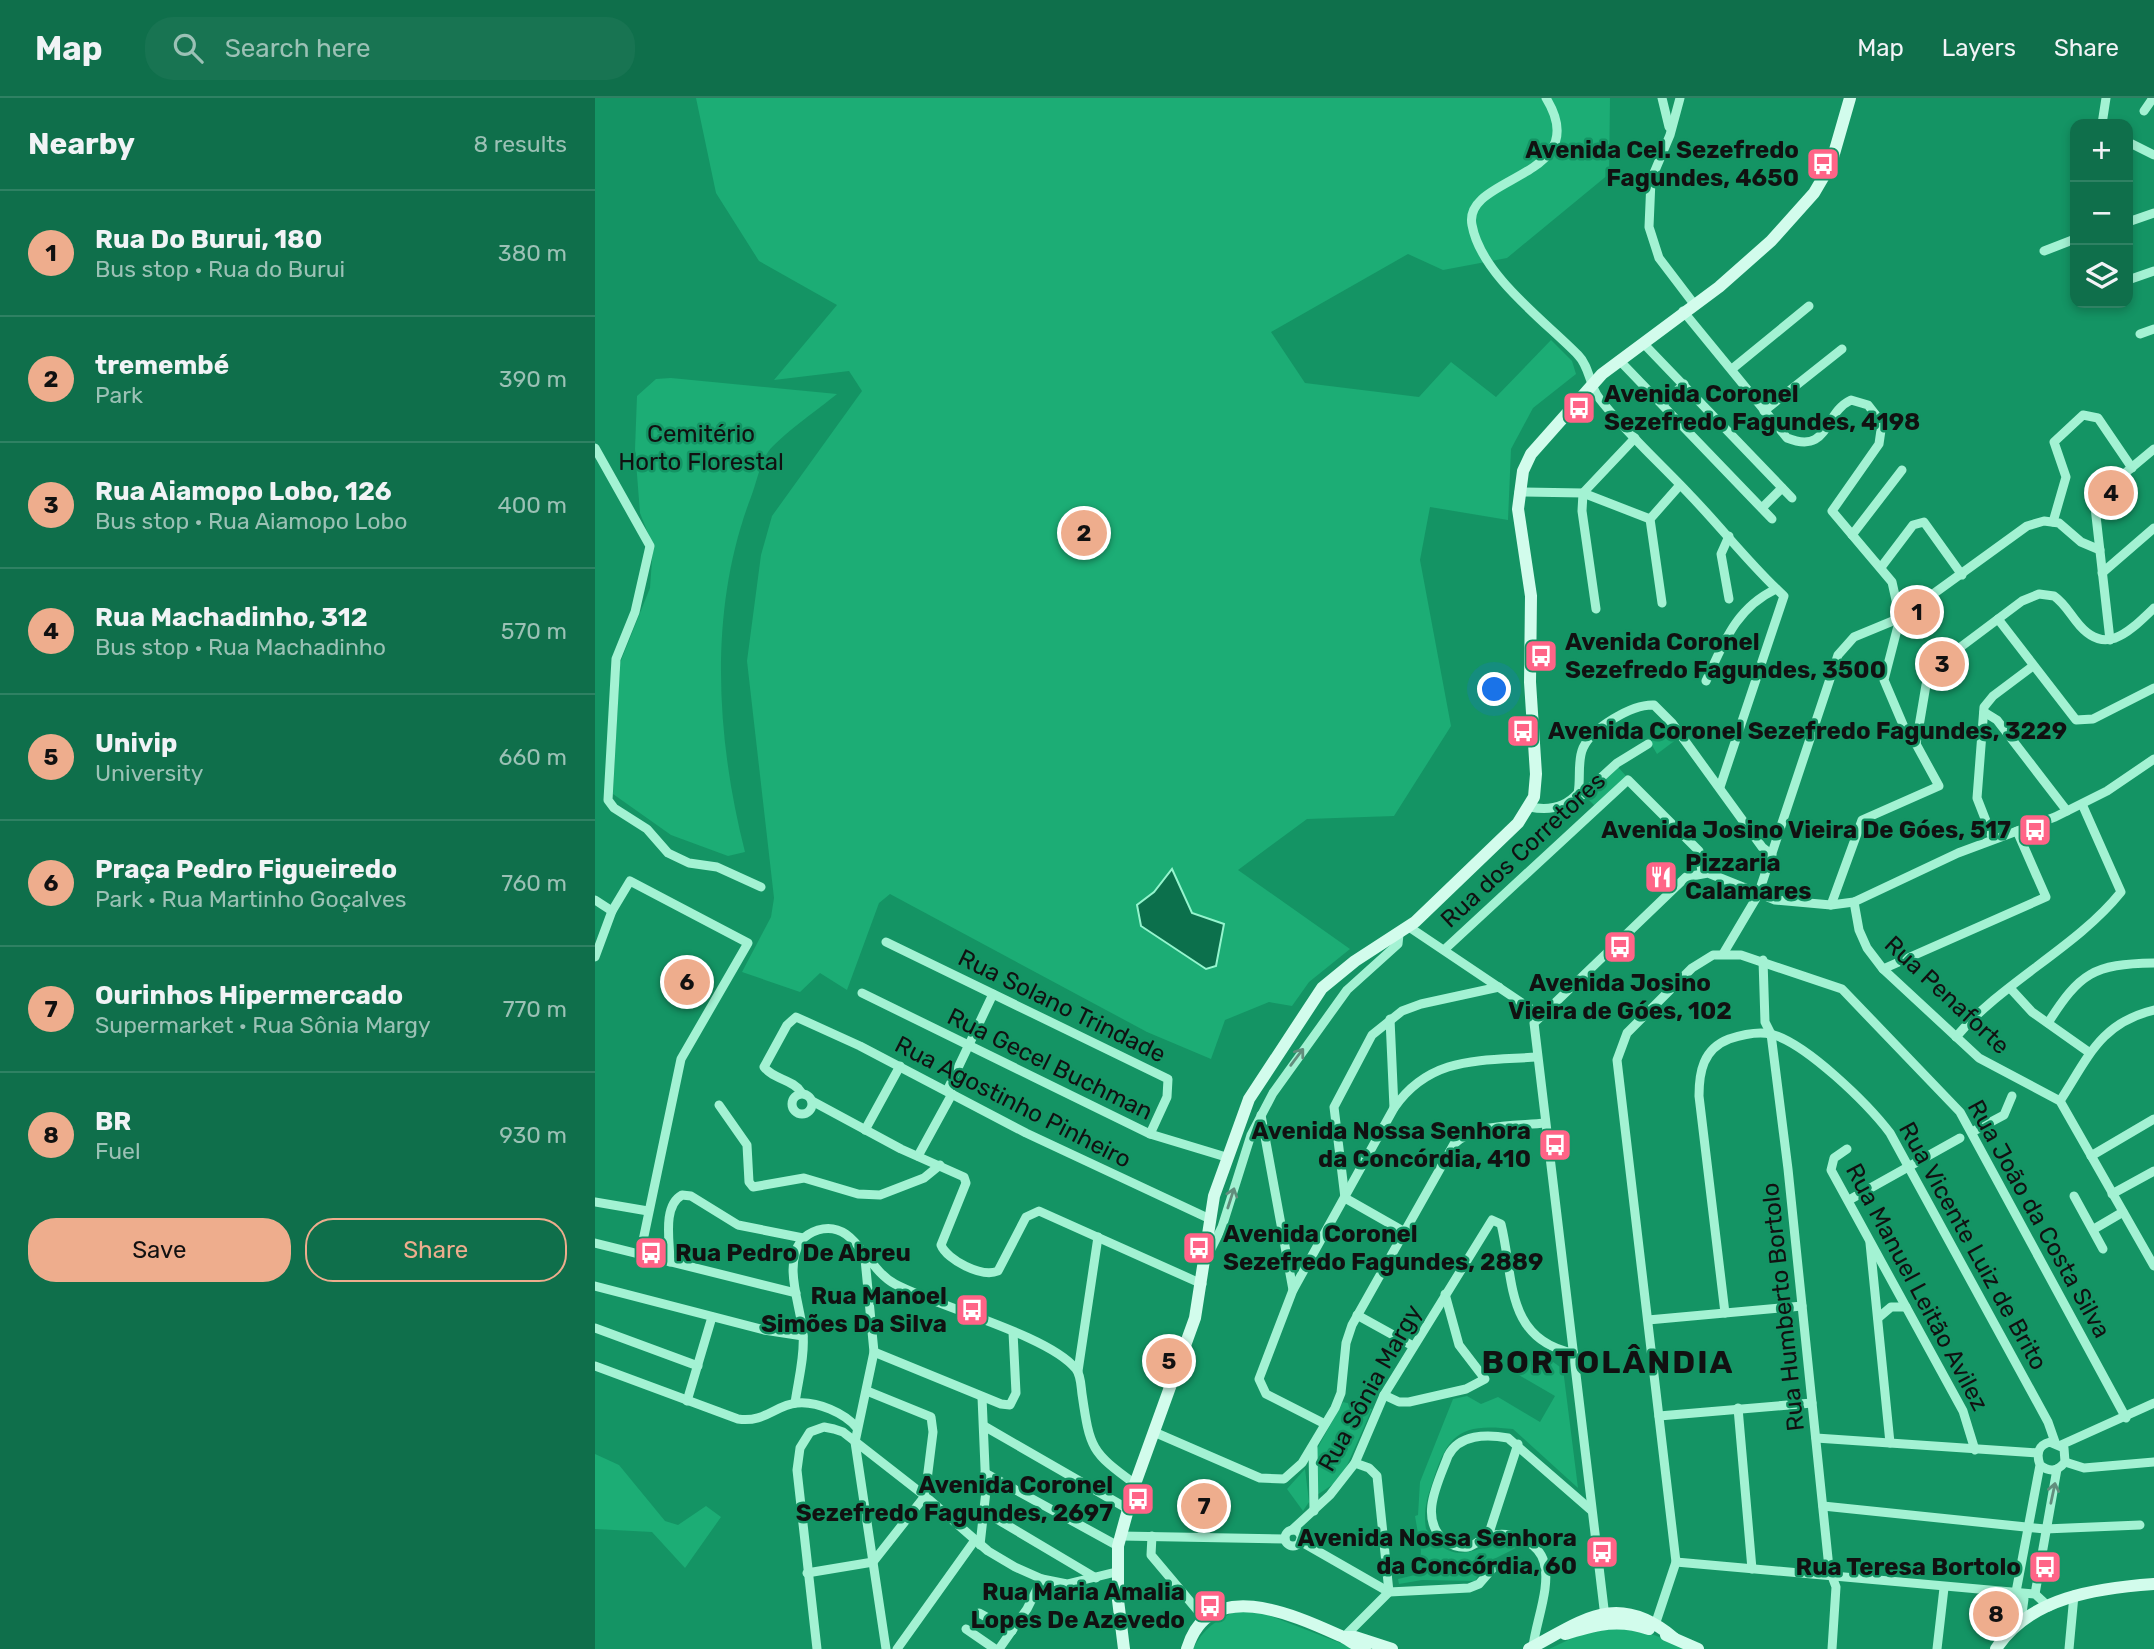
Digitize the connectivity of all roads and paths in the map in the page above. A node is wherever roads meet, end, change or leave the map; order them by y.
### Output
1 (1546, 98) edge
2 (1662, 98) edge
3 (1680, 98) edge
4 (1850, 98) edge
5 (2106, 98) edge
6 (2153, 98) edge
7 (2144, 111) dead end
8 (2103, 119) edge
9 (1670, 135) junction
10 (2133, 144) edge
11 (2154, 155) edge
12 (2154, 213) edge
13 (2133, 220) edge
14 (2070, 241) edge
15 (2044, 251) dead end
16 (2154, 271) edge
17 (2133, 278) edge
18 (1809, 306) dead end
19 (1689, 308) junction
20 (2154, 329) edge
21 (2140, 334) dead end
22 (1643, 343) junction
23 (1842, 349) dead end
24 (1619, 360) junction
25 (1732, 369) junction
26 (1592, 384) junction
27 (1684, 384) junction
28 (1663, 404) junction
29 (1765, 411) junction
30 (1635, 438) junction
31 (595, 448) edge
32 (2154, 449) edge
33 (2132, 468) junction
34 (1902, 470) dead end
35 (1680, 485) junction
36 (1782, 488) junction
37 (1519, 492) junction
38 (1583, 493) junction
39 (1792, 498) dead end
40 (1762, 508) junction
41 (1650, 519) junction
42 (1772, 519) dead end
43 (2053, 522) junction
44 (2154, 528) edge
45 (1852, 535) junction
46 (1729, 537) junction
47 (2099, 550) junction
48 (1882, 566) junction
49 (2102, 573) junction
50 (1962, 575) junction
51 (1780, 593) junction
52 (1729, 599) dead end
53 (1663, 603) dead end
54 (2154, 608) edge
55 (1596, 609) dead end
56 (1900, 618) junction
57 (1998, 618) junction
58 (2110, 640) junction
59 (2033, 666) junction
60 (1706, 681) dead end
61 (2154, 688) edge
62 (1984, 712) junction
63 (1648, 744) dead end
64 (1916, 744) junction
65 (2154, 759) edge
66 (1720, 788) junction
67 (1580, 795) junction
68 (2083, 804) junction
69 (1530, 807) junction
70 (1597, 807) junction
71 (2067, 811) junction
72 (2017, 831) junction
73 (1993, 839) junction
74 (1772, 855) junction
75 (1702, 872) junction
76 (761, 887) dead end
77 (1758, 895) junction
78 (595, 901) edge
79 (1854, 902) junction
80 (1831, 905) junction
81 (612, 911) junction
82 (1404, 931) junction
83 (886, 942) dead end
84 (1444, 950) junction
85 (1723, 954) junction
86 (595, 957) edge
87 (1763, 960) junction
88 (2154, 964) edge
89 (1883, 969) junction
90 (1499, 987) junction
91 (2010, 988) junction
92 (862, 993) dead end
93 (993, 994) junction
94 (2154, 1010) edge
95 (1541, 1015) junction
96 (1390, 1019) junction
97 (2047, 1023) junction
98 (1771, 1034) junction
99 (1956, 1037) junction
100 (970, 1046) junction
101 (2090, 1053) junction
102 (1537, 1057) junction
103 (900, 1066) junction
104 (801, 1092) junction
105 (950, 1093) junction
106 (2013, 1096) dead end
107 (812, 1101) junction
108 (2060, 1101) junction
109 (719, 1105) dead end
110 (1394, 1108) junction
111 (1261, 1115) junction
112 (2154, 1119) edge
113 (1545, 1123) junction
114 (865, 1130) junction
115 (1972, 1132) junction
116 (1150, 1134) junction
117 (1960, 1138) dead end
118 (1847, 1149) dead end
119 (918, 1156) junction
120 (2091, 1156) junction
121 (1226, 1157) junction
122 (940, 1165) junction
123 (1908, 1166) junction
124 (2154, 1171) edge
125 (2112, 1194) junction
126 (2074, 1196) dead end
127 (1345, 1198) junction
128 (1849, 1200) junction
129 (595, 1202) edge
130 (649, 1211) junction
131 (2123, 1212) junction
132 (1210, 1219) junction
133 (2094, 1229) junction
134 (1403, 1231) junction
135 (1098, 1237) junction
136 (803, 1238) junction
137 (1869, 1239) junction
138 (595, 1243) edge
139 (2103, 1250) dead end
140 (640, 1255) junction
141 (865, 1259) junction
142 (1205, 1261) junction
143 (670, 1262) junction
144 (2154, 1266) edge
145 (1202, 1284) junction
146 (595, 1286) edge
147 (1293, 1290) junction
148 (796, 1293) junction
149 (1445, 1294) junction
150 (1802, 1306) junction
151 (1906, 1307) junction
152 (1725, 1313) junction
153 (1357, 1315) junction
154 (712, 1317) junction
155 (1878, 1318) junction
156 (1648, 1320) junction
157 (595, 1328) edge
158 (1013, 1332) junction
159 (803, 1336) junction
160 (1413, 1346) junction
161 (874, 1353) junction
162 (1573, 1353) junction
163 (698, 1366) junction
164 (595, 1367) edge
165 (1078, 1371) junction
166 (867, 1391) junction
167 (1384, 1395) junction
168 (982, 1397) junction
169 (687, 1401) junction
170 (795, 1403) junction
171 (1812, 1403) junction
172 (2154, 1404) edge
173 (1738, 1408) junction
174 (1659, 1416) junction
175 (2126, 1418) junction
176 (1325, 1424) junction
177 (984, 1426) junction
178 (857, 1428) junction
179 (1154, 1432) junction
180 (1816, 1438) junction
181 (855, 1442) junction
182 (1890, 1443) junction
183 (2058, 1443) junction
184 (1518, 1444) junction
185 (1313, 1446) junction
186 (1975, 1450) junction
187 (2038, 1453) junction
188 (2154, 1462) edge
189 (1355, 1463) junction
190 (2040, 1465) junction
191 (2061, 1466) junction
192 (985, 1473) junction
193 (1135, 1484) junction
194 (925, 1496) junction
195 (1823, 1506) junction
196 (1128, 1509) junction
197 (1591, 1510) junction
198 (1314, 1511) junction
199 (985, 1512) junction
200 (2140, 1525) dead end
201 (2028, 1526) junction
202 (2045, 1529) junction
203 (1292, 1530) junction
204 (1152, 1536) junction
205 (1487, 1536) junction
206 (1285, 1539) junction
207 (1119, 1541) junction
208 (1300, 1541) junction
209 (977, 1543) junction
210 (873, 1562) junction
211 (1676, 1562) junction
212 (1492, 1569) dead end
213 (1752, 1569) junction
214 (1116, 1572) junction
215 (807, 1573) junction
216 (1834, 1576) junction
217 (1095, 1578) junction
218 (1042, 1579) junction
219 (2154, 1584) edge
220 (1944, 1588) junction
221 (1389, 1592) junction
222 (2016, 1592) junction
223 (2035, 1594) junction
224 (2074, 1595) junction
225 (2049, 1607) junction
226 (979, 1613) dead end
227 (1605, 1617) junction
228 (1204, 1619) junction
229 (2021, 1621) junction
230 (1655, 1625) junction
231 (966, 1629) dead end
232 (1012, 1631) junction
233 (1344, 1637) junction
234 (1674, 1637) junction
235 (1531, 1648) edge
236 (1997, 1648) edge
237 (817, 1649) edge
238 (886, 1649) edge
239 (897, 1649) edge
240 (997, 1649) edge
241 (1124, 1649) edge
242 (1187, 1649) edge
243 (1365, 1649) edge
244 (1392, 1649) edge
245 (1698, 1649) edge
246 (1832, 1649) edge
247 (1937, 1649) edge
248 (2069, 1649) edge

1 - 26 street
2 - 9 street
3 - 9 street
4 - 19 main road
5 - 8 street
6 - 7 street
9 - 19 street
10 - 11 street
12 - 13 street
14 - 15 street
16 - 17 street
18 - 25 street
19 - 22 main road
19 - 25 street
20 - 21 street
22 - 24 main road
22 - 27 street
23 - 29 street
24 - 26 main road
24 - 28 street
25 - 29 street
26 - 30 street
26 - 37 main road
27 - 28 street
27 - 36 street
28 - 40 street
29 - 45 street
30 - 35 street
30 - 38 street
31 - 76 street
32 - 33 street
33 - 43 street
33 - 47 street
34 - 45 street
35 - 41 street
35 - 46 street
36 - 39 street
36 - 40 street
37 - 38 street
37 - 69 main road
38 - 41 street
38 - 55 street
40 - 42 street
41 - 53 street
43 - 47 street
43 - 50 street
44 - 49 street
45 - 48 street
46 - 51 street
46 - 52 street
47 - 49 street
48 - 50 street
48 - 56 street
49 - 58 street
50 - 56 street
51 - 60 street
51 - 66 street
54 - 58 street
56 - 64 street
56 - 74 street
57 - 58 street
57 - 59 street
57 - 64 street
59 - 61 street
59 - 62 street
62 - 71 street
62 - 73 street
63 - 67 street
64 - 80 street
65 - 68 street
66 - 67 street
66 - 74 street
67 - 69 street
67 - 70 street
68 - 71 street
68 - 91 street
69 - 82 main road
70 - 75 street, Rua dos Corretores
70 - 84 street, Rua dos Corretores
71 - 72 street
72 - 73 street
72 - 89 street
73 - 79 street
74 - 77 street
75 - 77 street
75 - 95 street
77 - 80 street
77 - 85 street
78 - 81 street
79 - 80 street
79 - 89 street, Rua Penaforte
81 - 86 street
81 - 130 street
82 - 84 street
111 -> 82 street
82 - 121 main road
83 - 93 street, Rua Solano Trindade
84 - 90 street
85 - 87 street, Rua João da Costa Silva
85 - 156 street
87 - 98 street, Rua Humberto Bortolo
87 - 115 street, Rua João da Costa Silva
88 - 97 street
89 - 99 street, Rua Penaforte
90 - 95 street
90 - 96 street
91 - 97 street
91 - 99 street
92 - 100 street, Rua Gecel Buchman
93 - 100 street
93 - 116 street, Rua Solano Trindade
94 - 101 street
95 - 102 street
96 - 110 street
96 - 127 street
97 - 101 street
98 - 123 street, Rua Vicente Luiz de Brito
98 - 150 street, Rua Humberto Bortolo
98 - 152 street
99 - 108 street, Rua Penaforte
100 - 105 street
100 - 116 street, Rua Gecel Buchman
101 - 108 street
102 - 110 street
102 - 113 street
103 - 104 street, Rua Agostinho Pinheiro
103 - 105 street, Rua Agostinho Pinheiro
103 - 114 street
104 - 107 street
104 - 107 street
105 - 119 street
105 - 132 street, Rua Agostinho Pinheiro
106 - 115 street
107 - 114 street
108 - 120 street
109 - 122 street
110 - 127 street
142 -> 111 street
111 - 147 street
112 - 120 street
113 - 134 street
113 - 162 street
114 - 119 street
115 - 175 street, Rua João da Costa Silva
116 - 121 street, Rua Gecel Buchman
117 - 123 street
118 - 128 street, Rua Manuel Leitão Avilez
119 - 122 street
120 - 125 street
121 - 132 main road
122 - 135 street
123 - 128 street
123 - 183 street, Rua Vicente Luiz de Brito
124 - 125 street
125 - 131 street
126 - 133 street
127 - 134 street
127 - 147 street
128 - 137 street, Rua Manuel Leitão Avilez
129 - 130 street
130 - 140 street
131 - 133 street
131 - 144 street
132 - 142 main road
133 - 139 street
134 - 153 street
135 - 145 street
135 - 165 street
136 - 141 street
136 - 143 street
136 - 148 street
137 - 151 street, Rua Manuel Leitão Avilez
137 - 155 street
138 - 140 street
140 - 143 street
141 - 158 street
141 - 161 street
142 - 145 main road
143 - 148 street
145 - 179 main road
146 - 154 street
147 - 176 street
148 - 159 street
149 - 160 street, Rua Sônia Margy
149 - 162 street, Rua Sônia Margy
149 - 167 street
150 - 152 street
150 - 171 street, Rua Humberto Bortolo
151 - 155 street
151 - 186 street, Rua Manuel Leitão Avilez
152 - 156 street
153 - 160 street
153 - 176 street
154 - 159 street
154 - 163 street
155 - 182 street
156 - 174 street
157 - 163 street
158 - 165 street
158 - 168 street
159 - 170 street
160 - 167 street, Rua Sônia Margy
161 - 166 street
161 - 168 street
162 - 197 street
163 - 169 street
164 - 169 street
165 - 193 street
166 - 178 street
166 - 194 street
167 - 189 street, Rua Sônia Margy
168 - 177 street
169 - 170 street
170 - 178 street
171 - 173 street
171 - 180 street, Rua Humberto Bortolo
172 - 175 street
173 - 174 street
173 - 213 street
174 - 211 street
175 - 183 street
176 - 185 street
177 - 192 street
177 - 196 street
178 - 181 street
179 - 185 street
179 - 193 main road
180 - 182 street
180 - 195 street, Rua Humberto Bortolo
181 - 194 street
181 - 210 street
181 - 215 street
182 - 186 street
183 - 187 street
183 - 191 street
184 - 197 street
184 - 205 street
184 - 205 street
185 - 198 street
186 - 187 street
187 - 190 street
188 - 191 street
189 - 198 street, Rua Sônia Margy
189 - 221 street
190 - 191 street
190 - 201 street
202 -> 191 street
192 - 199 street
192 - 207 street
193 - 196 main road
194 - 209 street
194 - 210 street
195 - 201 street
195 - 216 street, Rua Humberto Bortolo
196 - 207 main road
197 - 227 street
198 - 203 street, Rua Sônia Margy
199 - 209 street
199 - 217 street
200 - 202 street
201 - 202 street
201 - 222 street
202 - 223 street
203 - 206 street, Rua Sônia Margy
203 - 208 street
204 - 206 street
204 - 207 street
204 - 228 street
205 - 235 street
206 - 208 street
207 - 214 main road
208 - 221 street
209 - 218 street
209 - 239 street
210 - 215 street
210 - 238 street
211 - 213 street
211 - 230 street
212 - 221 street
213 - 216 street
214 - 217 street
214 - 241 main road
215 - 237 street
216 - 220 street
216 - 246 street, Rua Humberto Bortolo
217 - 218 street
218 - 232 street
219 - 224 main road
220 - 222 street
220 - 247 street
221 - 233 street
222 - 223 street
222 - 229 street
223 - 225 street
224 - 225 main road
224 - 248 street
225 - 229 main road
226 - 232 street
227 - 230 main road
227 - 234 main road
227 - 235 main road
228 - 233 main road
228 - 242 main road
229 - 236 main road
230 - 234 main road
231 - 240 street
232 - 240 street
233 - 243 main road
233 - 244 main road
234 - 245 main road

